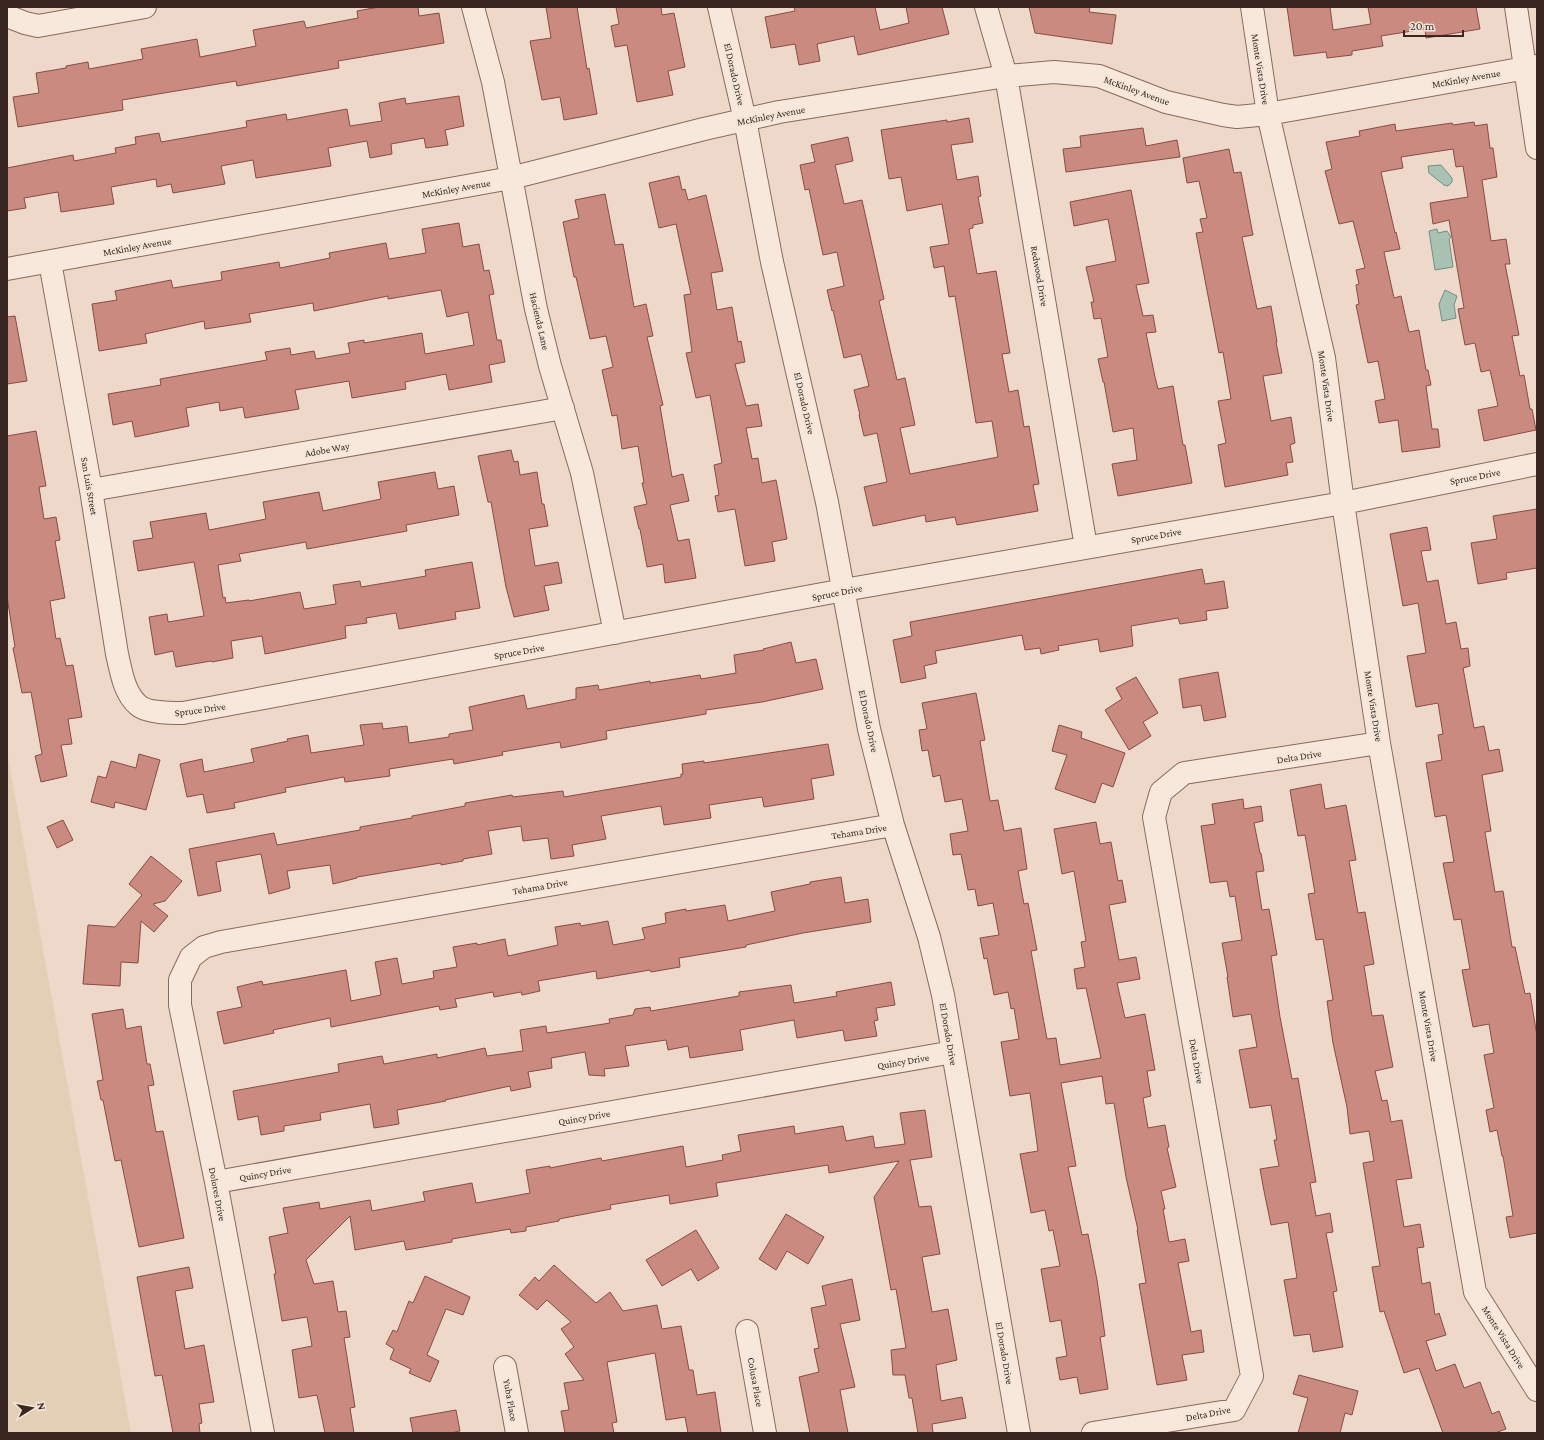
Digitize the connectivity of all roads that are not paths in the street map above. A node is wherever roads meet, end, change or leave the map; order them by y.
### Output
1 (145, 7) edge
2 (473, 7) edge
3 (719, 7) edge
4 (986, 7) edge
5 (1252, 7) edge
6 (1516, 7) edge
7 (7, 16) edge
8 (1531, 66) edge
9 (1006, 76) junction
10 (1268, 114) junction
11 (745, 120) junction
12 (1537, 148) edge
13 (511, 178) junction
14 (50, 262) junction
15 (7, 269) edge
16 (563, 408) junction
17 (1537, 464) edge
18 (91, 490) junction
19 (1343, 503) junction
20 (1086, 547) junction
21 (844, 590) junction
22 (615, 634) junction
23 (138, 706) joint
24 (1379, 743) junction
25 (893, 826) junction
26 (191, 957) joint
27 (953, 1052) junction
28 (216, 1182) junction
29 (747, 1330) dead end
30 (505, 1367) dead end
31 (1537, 1390) edge
32 (263, 1433) edge
33 (517, 1433) edge
34 (765, 1433) edge
35 (1019, 1433) edge
36 (1092, 1433) edge

1 - 7 street
2 - 13 street, Hacienda Lane
3 - 11 street, El Dorado Drive
4 - 9 street, Redwood Drive
5 - 10 street, Monte Vista Drive
6 - 8 street
8 - 10 street, McKinley Avenue
8 - 12 street
9 - 10 street, McKinley Avenue
9 - 11 street, McKinley Avenue
9 - 20 street, Redwood Drive
10 - 19 street, Monte Vista Drive
11 - 13 street, McKinley Avenue
11 - 21 street, El Dorado Drive
13 - 14 street, McKinley Avenue
13 - 16 street, Hacienda Lane
14 - 15 street, McKinley Avenue
14 - 18 street, San Luis Street
16 - 18 street, Adobe Way
16 - 22 street, Hacienda Lane
17 - 19 street, Spruce Drive
18 - 23 street, San Luis Street
19 - 20 street, Spruce Drive
19 - 24 street, Monte Vista Drive
20 - 21 street, Spruce Drive
21 - 22 street, Spruce Drive
21 - 25 street, El Dorado Drive
22 - 23 street, Spruce Drive
24 - 31 street, Monte Vista Drive
24 - 36 street, Delta Drive
25 - 26 street, Tehama Drive
25 - 27 street, El Dorado Drive
26 - 28 street, Dolores Drive
27 - 28 street, Quincy Drive
27 - 35 street, El Dorado Drive
28 - 32 street, Dolores Drive
29 - 34 street, Colusa Place
30 - 33 street, Yuba Place

